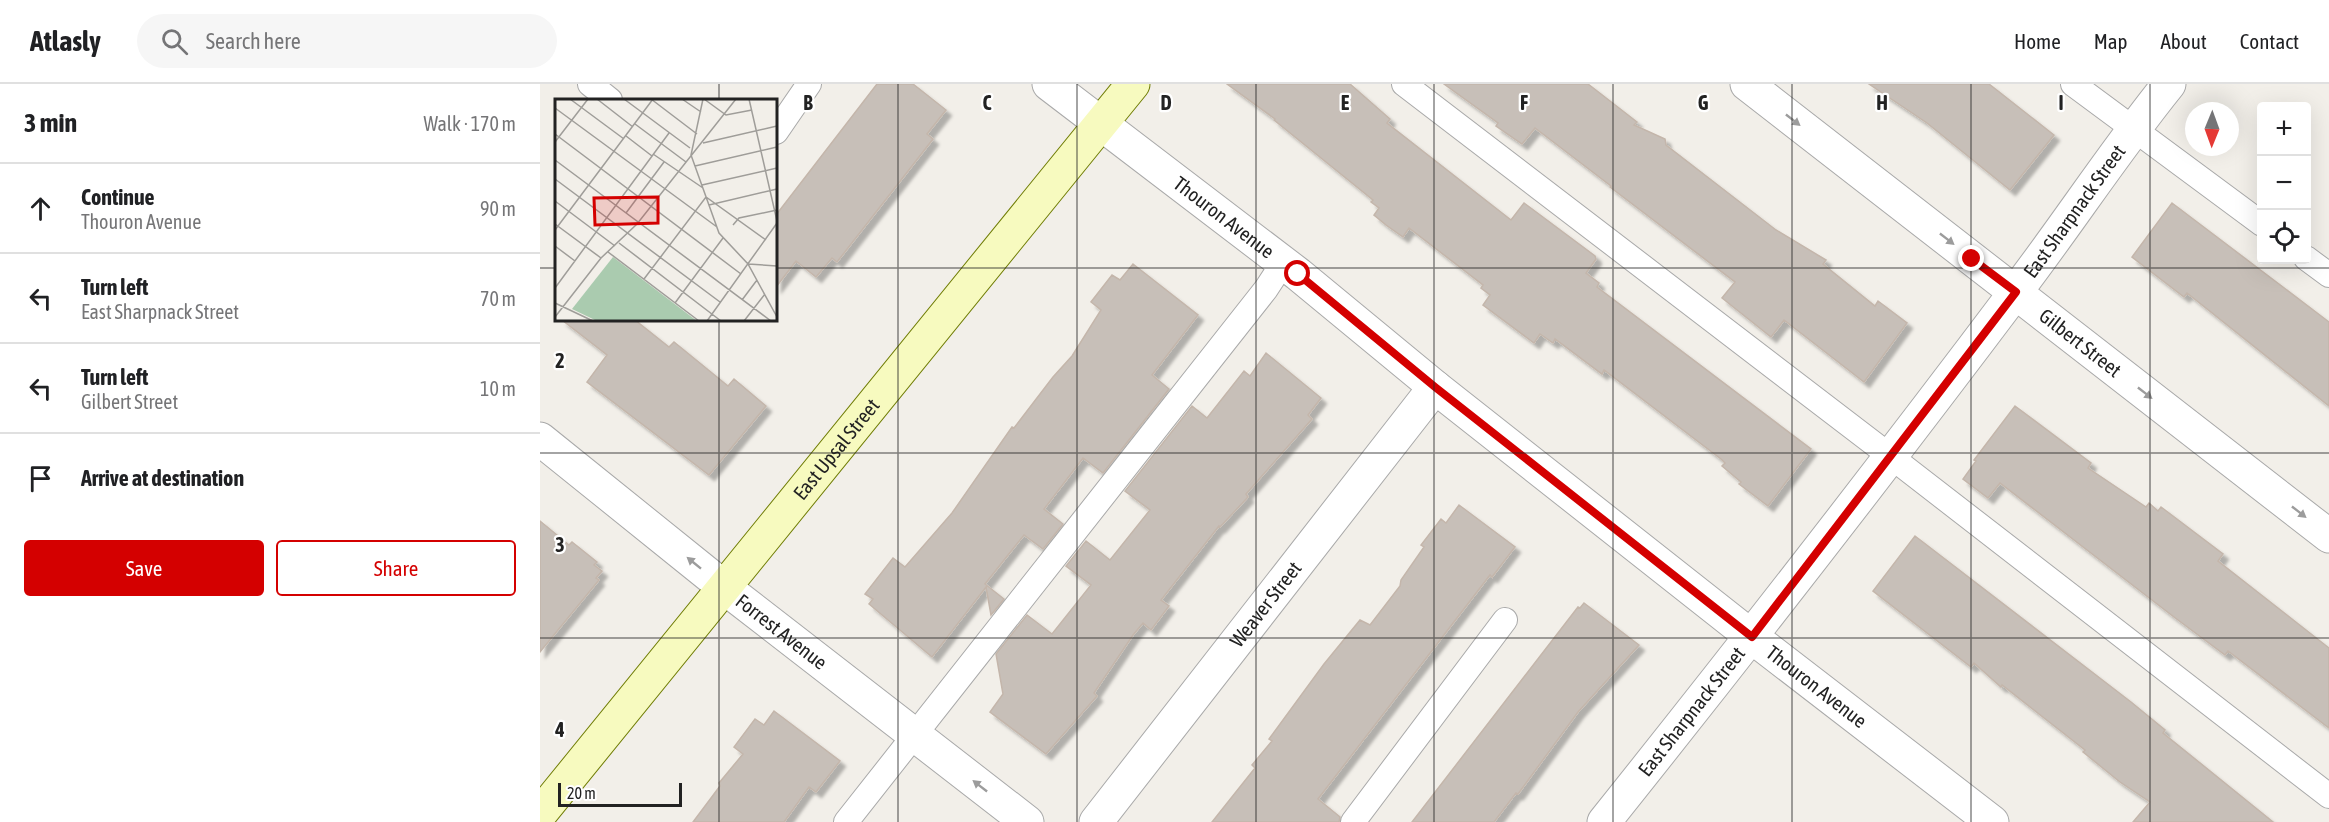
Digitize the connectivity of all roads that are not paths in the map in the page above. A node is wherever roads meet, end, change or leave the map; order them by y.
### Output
1 (590, 84) edge
2 (809, 84) edge
3 (1049, 84) edge
4 (1133, 84) edge
5 (1404, 84) edge
6 (1747, 84) edge
7 (2073, 84) edge
8 (2169, 84) edge
9 (609, 99) edge
10 (1099, 124) junction
11 (2133, 128) junction
12 (777, 131) edge
13 (2257, 220) edge
14 (2311, 261) edge
15 (1283, 263) junction
16 (2329, 275) edge
17 (2016, 292) junction
18 (1435, 387) junction
19 (540, 439) edge
20 (1890, 456) junction
21 (2329, 536) edge
22 (725, 588) junction
23 (1505, 620) dead end
24 (1752, 637) junction
25 (914, 735) junction
26 (2329, 796) edge
27 (540, 814) edge
28 (846, 822) edge
29 (1027, 822) edge
30 (1096, 822) edge
31 (1353, 822) edge
32 (1604, 822) edge
33 (1992, 822) edge

1 - 9 lane
2 - 12 lane
3 - 10 street, Thouron Avenue
4 - 10 street, East Upsal Street
5 - 20 lane
6 -> 17 street, Gilbert Street
7 - 11 lane
8 - 11 street, East Sharpnack Street
10 - 15 street, Thouron Avenue
10 - 22 street, East Upsal Street
11 - 13 lane
11 - 17 street, East Sharpnack Street
14 - 16 lane
15 - 18 street, Thouron Avenue
15 - 25 lane
17 - 20 street, East Sharpnack Street
17 -> 21 street, Gilbert Street
18 - 24 street, Thouron Avenue
18 - 30 street, Weaver Street
22 -> 19 street, Forrest Avenue
20 - 24 street, East Sharpnack Street
20 - 26 lane
22 - 25 street, Forrest Avenue
22 - 27 street, East Upsal Street
23 - 31 lane
24 - 32 street, East Sharpnack Street
24 - 33 street, Thouron Avenue
25 - 28 lane
29 -> 25 street, Forrest Avenue

